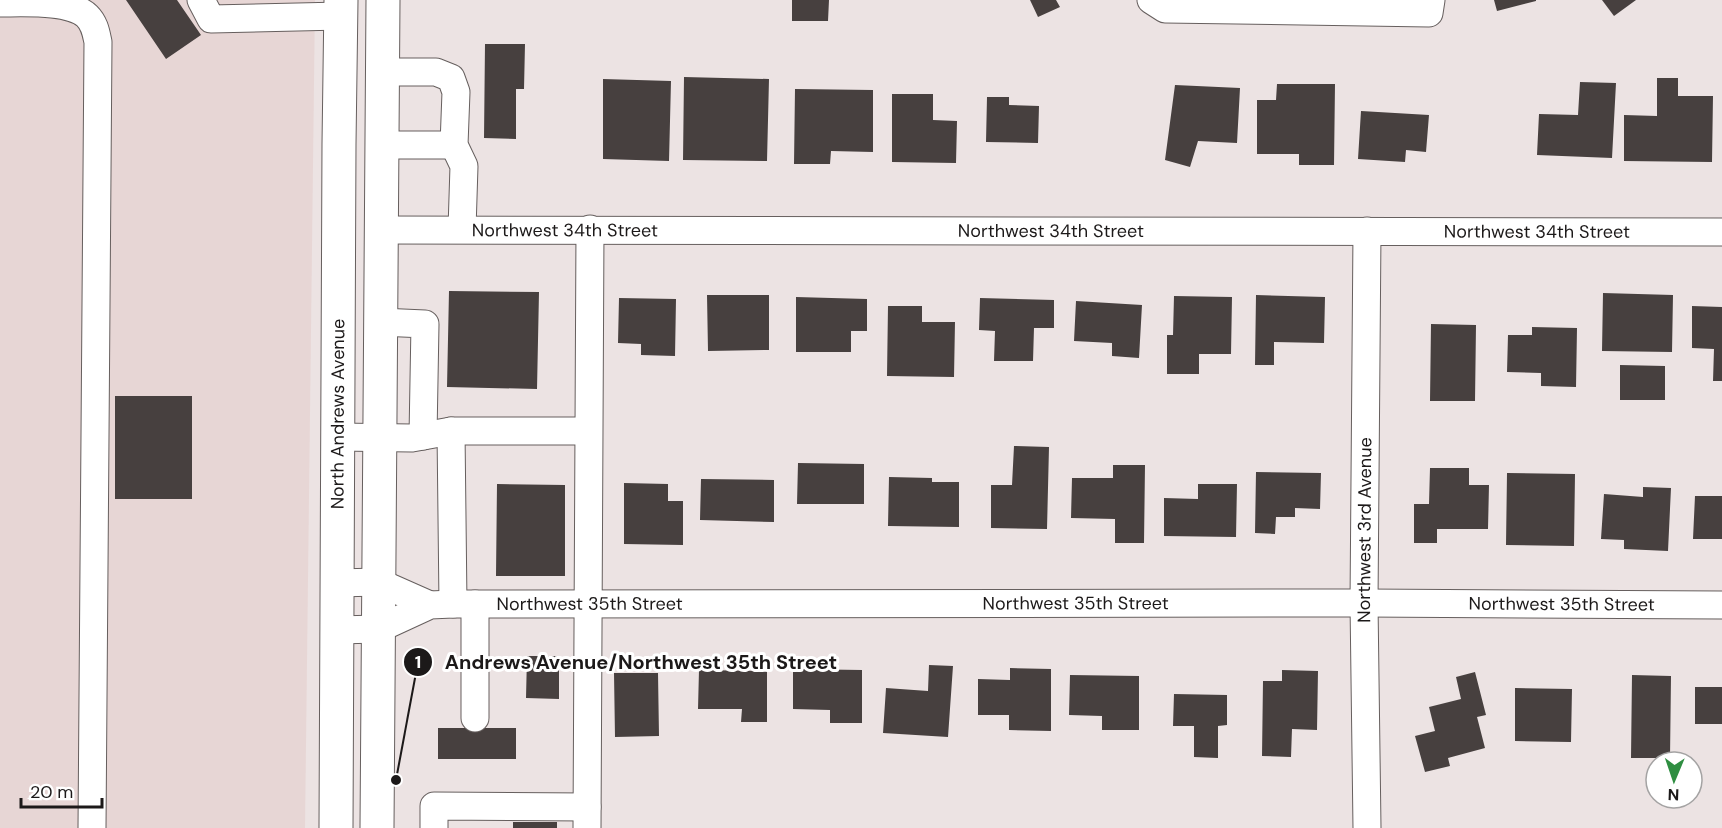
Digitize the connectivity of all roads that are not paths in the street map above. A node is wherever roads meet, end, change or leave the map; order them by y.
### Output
1 (201, 0) edge
2 (383, 0) edge
3 (1151, 0) edge
4 (1431, 0) edge
5 (0, 3) edge
6 (341, 8) edge
7 (383, 72) junction
8 (382, 145) junction
9 (454, 145) junction
10 (462, 229) junction
11 (381, 230) junction
12 (590, 230) junction
13 (1367, 231) junction
14 (1722, 232) edge
15 (380, 322) junction
16 (588, 430) junction
17 (451, 431) junction
18 (423, 436) junction
19 (337, 437) junction
20 (379, 437) junction
21 (378, 582) junction
22 (337, 583) junction
23 (1364, 603) junction
24 (453, 604) junction
25 (587, 604) junction
26 (1722, 605) edge
27 (378, 629) junction
28 (337, 630) junction
29 (475, 718) dead end
30 (587, 817) edge
31 (92, 828) edge
32 (336, 828) edge
33 (377, 828) edge
34 (434, 828) edge
35 (1367, 828) edge

1 - 6 street
2 - 7 main road
3 - 4 street
5 - 31 street
6 - 19 main road, North Andrews Avenue
7 - 8 main road
7 - 9 street
8 - 9 street
8 - 11 main road
9 - 10 street
10 - 11 street, Northwest 34th Street
10 - 12 street, Northwest 34th Street
11 - 15 main road
12 - 13 street, Northwest 34th Street
12 - 16 street
13 - 14 street, Northwest 34th Street
13 - 23 street, Northwest 3rd Avenue
15 - 18 street
15 - 20 main road
16 - 17 street
16 - 25 street
17 - 18 street
17 - 24 street
18 - 20 street
19 - 20 street
19 - 22 main road, North Andrews Avenue
20 - 21 main road
21 - 22 street, Northwest 35th Street
21 - 24 street, Northwest 35th Street
21 - 27 main road
22 - 28 main road, North Andrews Avenue
23 - 25 street, Northwest 35th Street
23 - 26 street, Northwest 35th Street
23 - 35 street, Northwest 3rd Avenue
24 - 25 street, Northwest 35th Street
24 - 27 street, Northwest 35th Street
24 - 29 street
25 - 30 street
27 - 28 street, Northwest 35th Street
27 - 33 main road
28 - 32 main road, North Andrews Avenue
30 - 34 street

